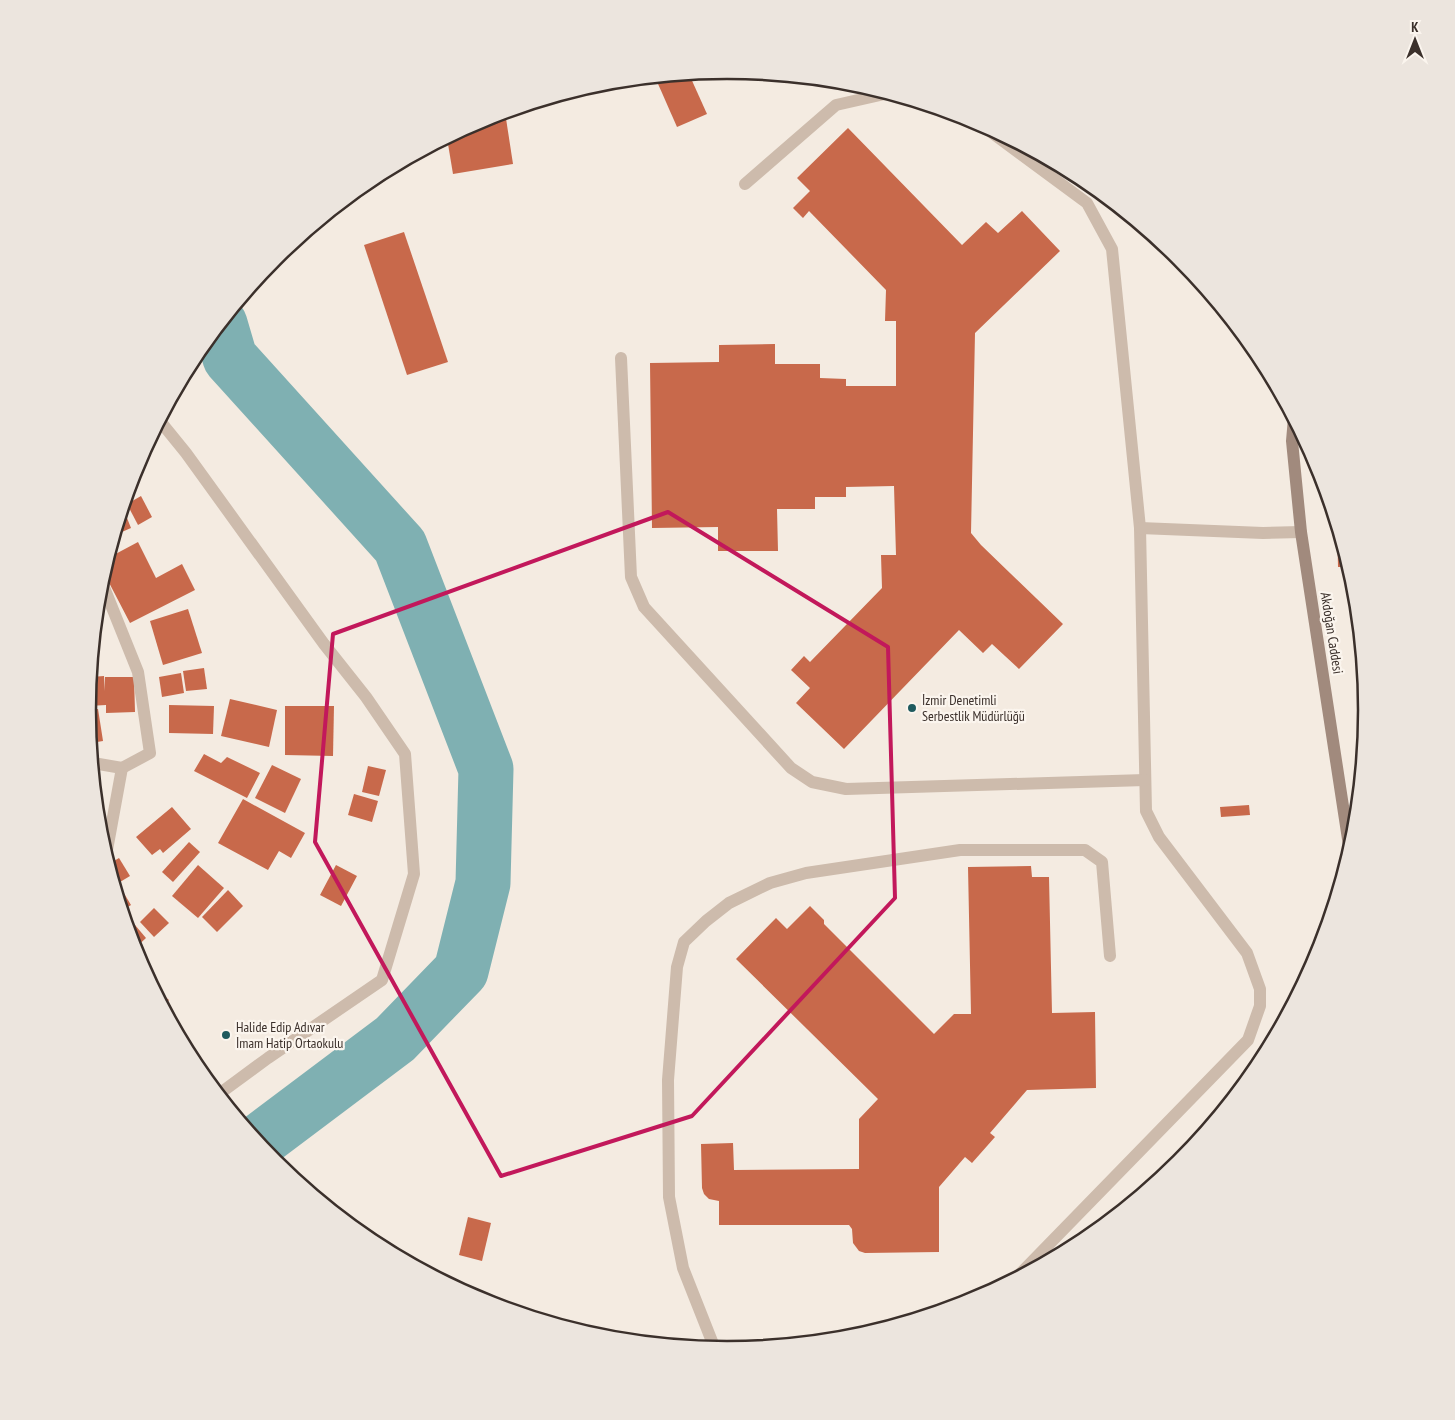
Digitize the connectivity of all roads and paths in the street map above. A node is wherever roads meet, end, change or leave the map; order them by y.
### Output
1 (874, 96) edge
2 (1008, 144) edge
3 (745, 184) dead end
4 (621, 358) dead end
5 (164, 426) edge
6 (1293, 429) edge
7 (1140, 528) junction
8 (1302, 532) junction
9 (107, 595) edge
10 (99, 764) edge
11 (122, 768) junction
12 (1144, 780) junction
13 (1347, 832) edge
14 (110, 840) edge
15 (1110, 956) dead end
16 (224, 1090) edge
17 (1030, 1264) edge
18 (712, 1341) edge

1 - 3 street
2 - 7 street
4 - 12 street
5 - 16 street
6 - 8 main road, Akdoğan Caddesi
7 - 8 street
7 - 12 street
8 - 13 main road, Akdoğan Caddesi
9 - 11 street
10 - 11 street
11 - 14 street
12 - 17 street
15 - 18 street

